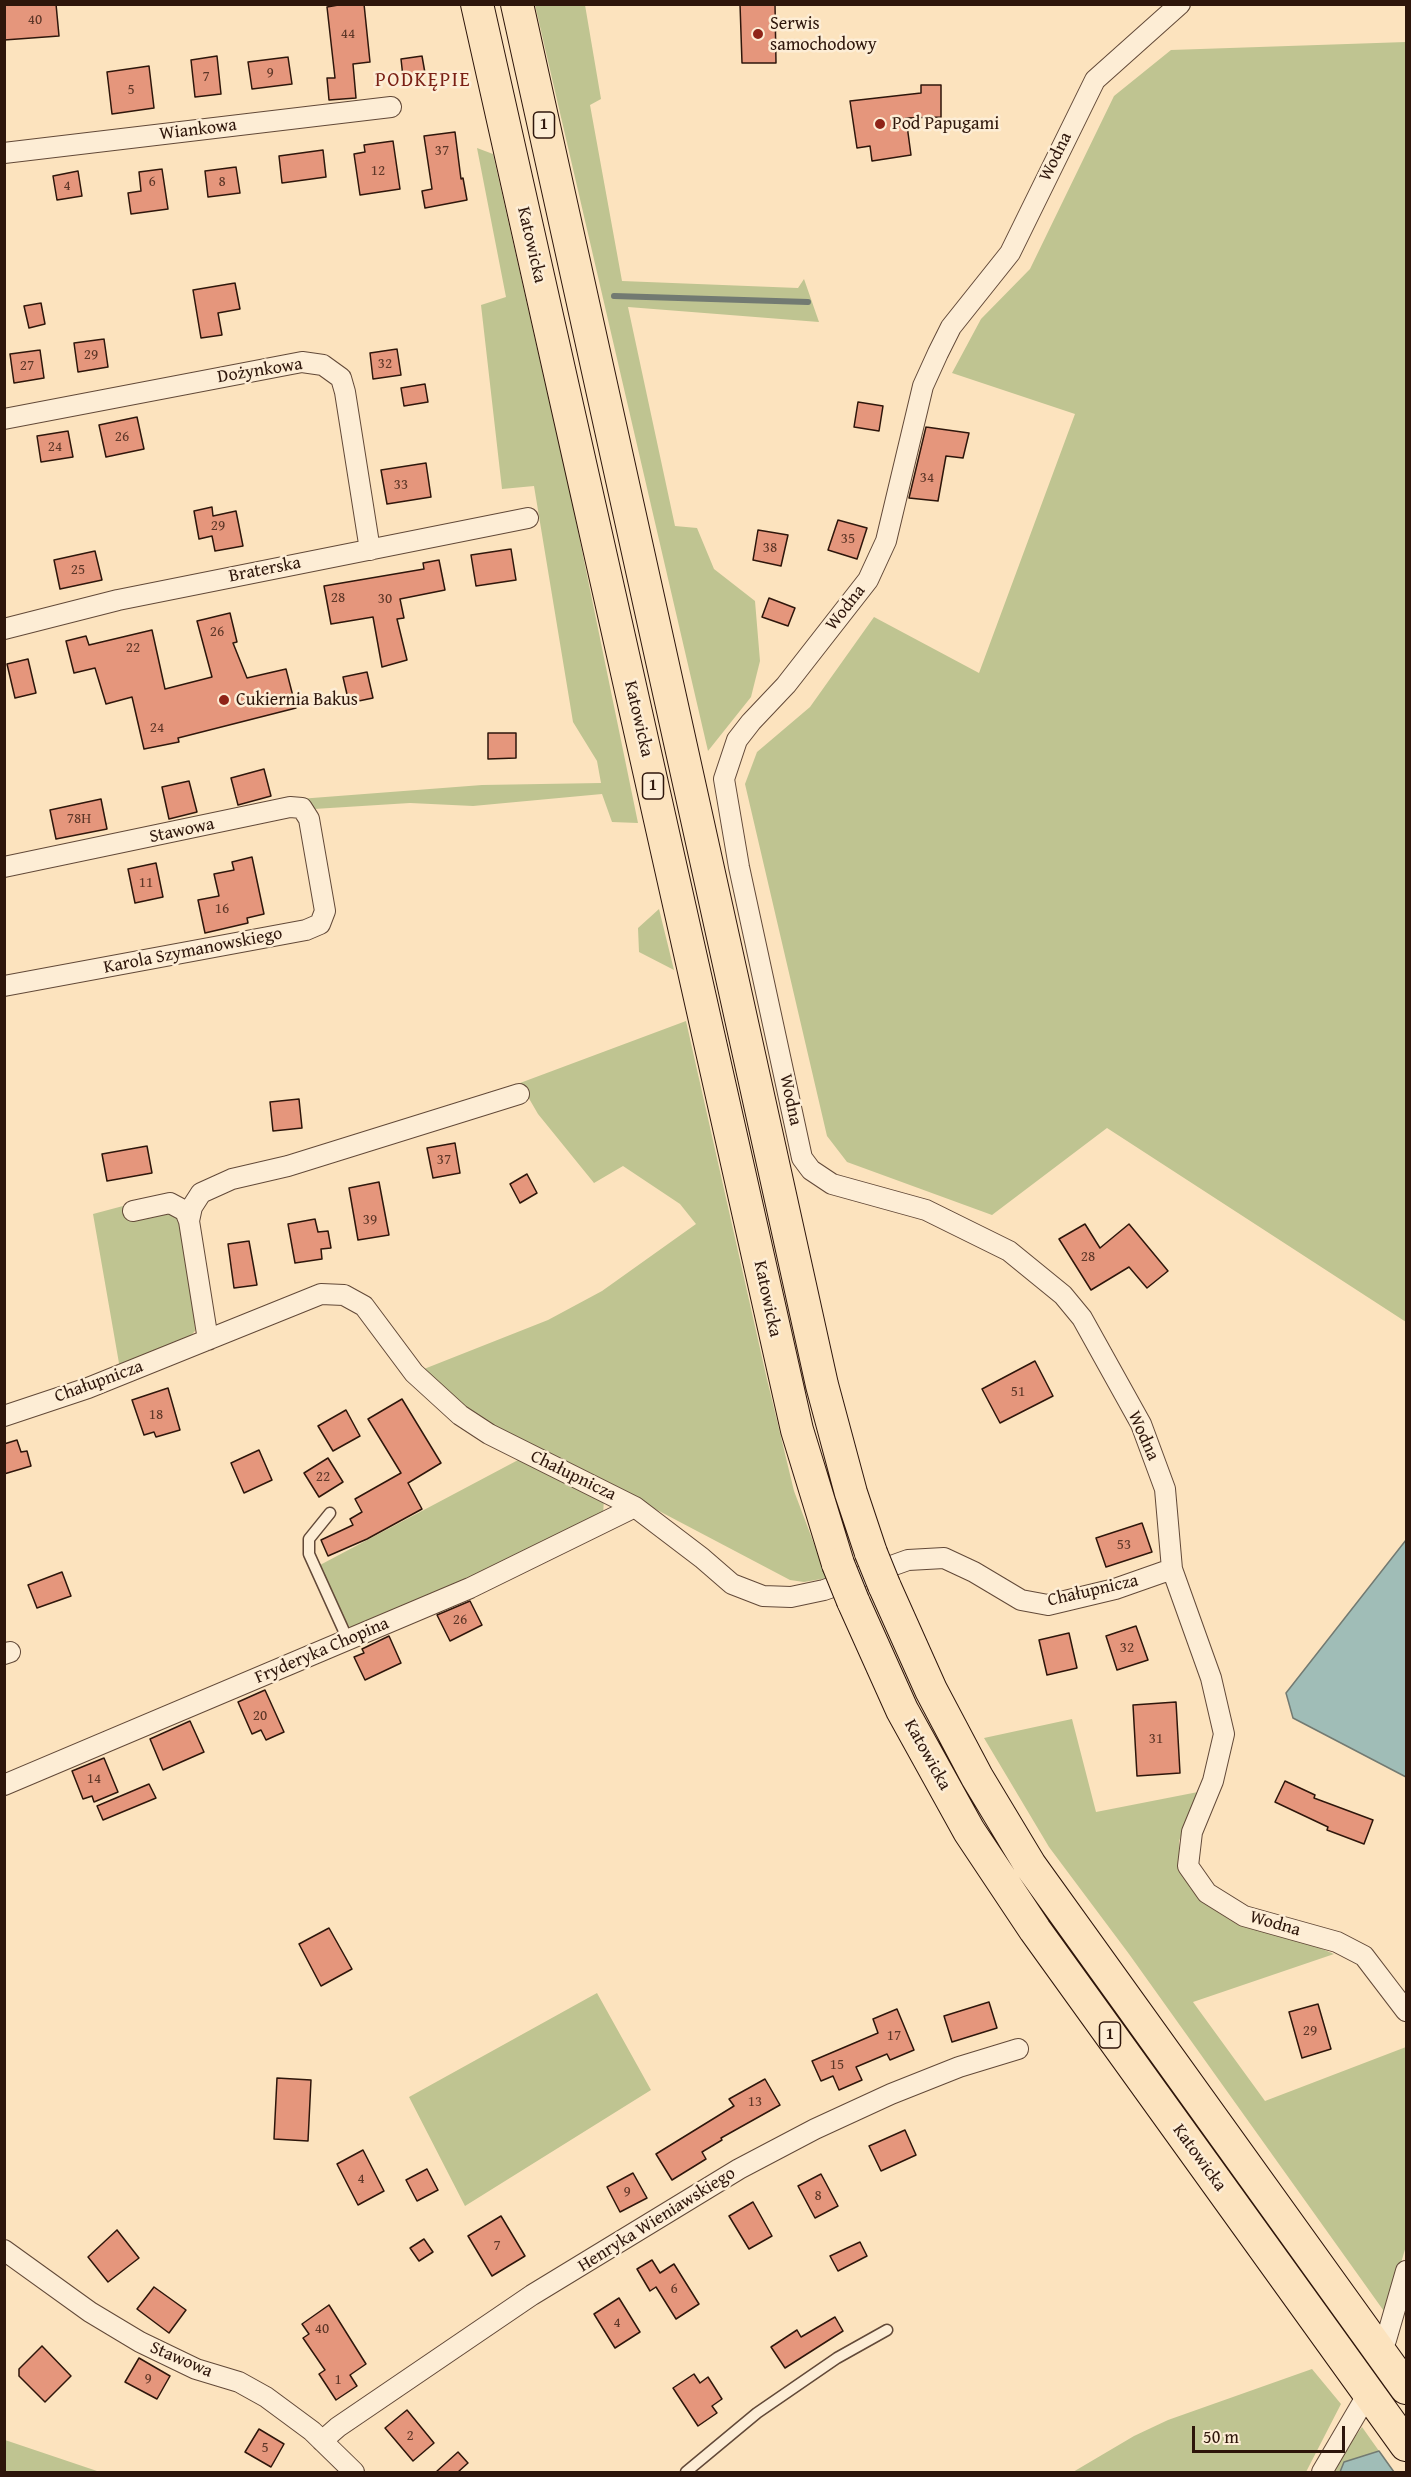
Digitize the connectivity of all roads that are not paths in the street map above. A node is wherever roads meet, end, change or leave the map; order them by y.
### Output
1 (477, 4) edge
2 (517, 4) edge
3 (1180, 4) edge
4 (391, 107) dead end
5 (4, 153) edge
6 (4, 419) edge
7 (528, 518) dead end
8 (370, 550) junction
9 (4, 629) edge
10 (317, 865) joint
11 (4, 867) edge
12 (4, 986) edge
13 (519, 1094) dead end
14 (201, 1193) junction
15 (170, 1203) junction
16 (133, 1211) dead end
17 (189, 1221) junction
18 (207, 1340) junction
19 (4, 1416) edge
20 (634, 1507) junction
21 (330, 1513) dead end
22 (1172, 1569) junction
23 (348, 1640) junction
24 (4, 1785) edge
25 (1407, 2011) edge
26 (1018, 2049) dead end
27 (4, 2250) edge
28 (1407, 2271) edge
29 (887, 2330) dead end
30 (1378, 2348) junction
31 (1407, 2388) edge
32 (1372, 2395) junction
33 (322, 2441) junction
34 (1407, 2445) edge
35 (354, 2472) edge
36 (686, 2472) edge
37 (1322, 2472) edge

1 - 32 main road, Katowicka / 1, bridge
2 - 30 main road, Katowicka / 1, bridge
3 - 22 street, Wodna
4 - 5 street, Wiankowa
6 - 8 street, Dożynkowa
7 - 8 street, Braterska
8 - 9 street, Braterska
10 - 11 street, Stawowa
10 - 12 street, Karola Szymanowskiego
13 - 14 street
14 - 15 street
14 - 17 street
15 - 16 street
15 - 17 street
17 - 18 street
18 - 19 street, Chałupnicza
18 - 20 street, Chałupnicza
20 - 22 street, Chałupnicza
20 - 23 street, Fryderyka Chopina
21 - 23 lane
22 - 25 street, Wodna
23 - 24 street, Fryderyka Chopina
26 - 33 street, Henryka Wieniawskiego
27 - 33 street, Stawowa
28 - 30 street
29 - 36 lane
30 - 31 main road, Katowicka / 1
32 - 34 main road, Katowicka / 1
32 - 37 street
33 - 35 street, Stawowa

